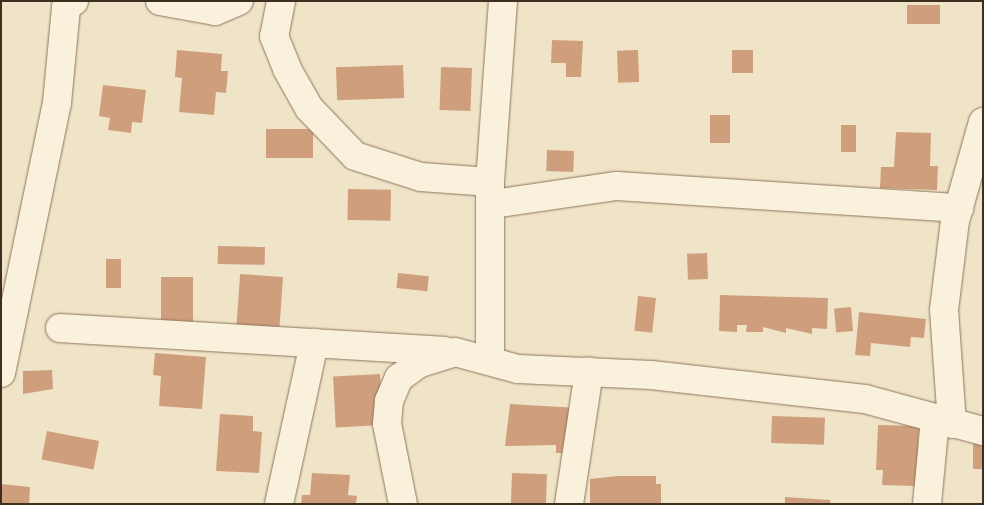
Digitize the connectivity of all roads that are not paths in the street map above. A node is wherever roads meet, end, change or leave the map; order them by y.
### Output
1 (74, 1) edge
2 (160, 1) edge
3 (239, 1) edge
4 (281, 1) edge
5 (503, 1) edge
6 (983, 122) edge
7 (491, 193) junction
8 (969, 196) edge
9 (60, 328) dead end
10 (314, 343) junction
11 (455, 352) junction
12 (490, 359) junction
13 (589, 371) junction
14 (1, 374) edge
15 (944, 421) junction
16 (983, 431) edge
17 (279, 504) edge
18 (403, 504) edge
19 (569, 504) edge
20 (927, 504) edge

1 - 14 street
2 - 3 street
4 - 7 street
5 - 7 street
6 - 8 street
7 - 8 street
7 - 12 street
8 - 15 street
9 - 10 street
10 - 11 street
10 - 17 street
11 - 12 street
11 - 18 street
12 - 13 street
13 - 15 street
13 - 19 street
15 - 16 street
15 - 20 street

